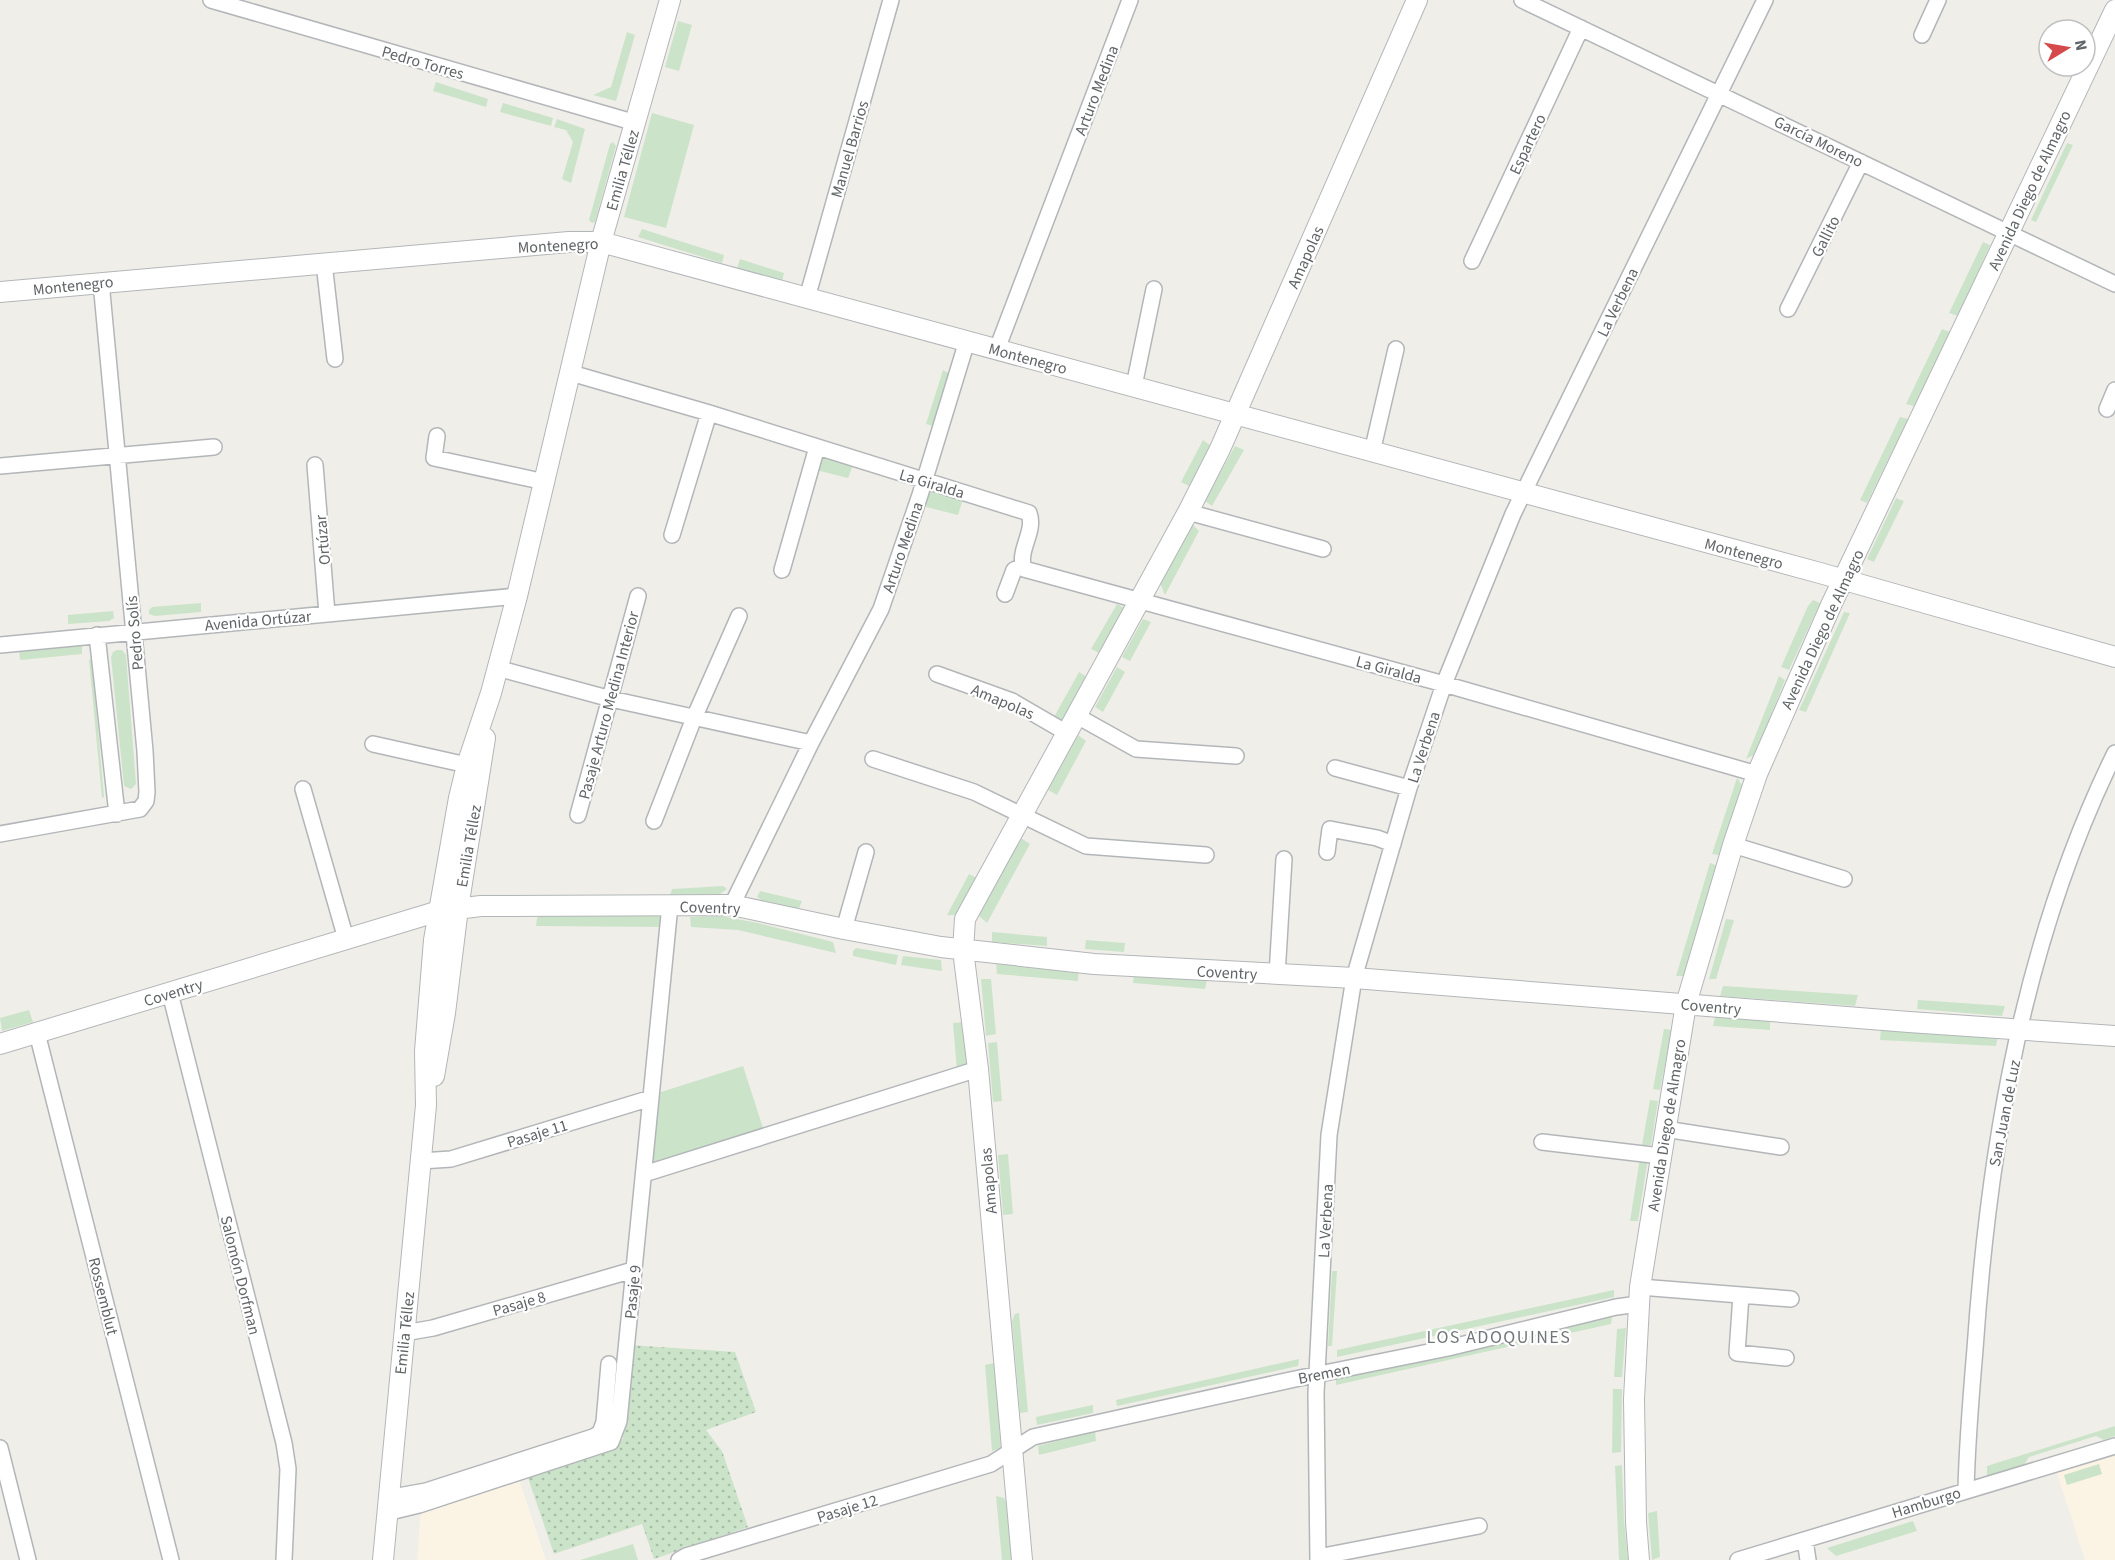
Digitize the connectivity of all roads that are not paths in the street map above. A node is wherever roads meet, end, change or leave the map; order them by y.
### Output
1 (211, 0) edge
2 (670, 0) edge
3 (891, 0) edge
4 (1130, 0) edge
5 (1417, 0) edge
6 (1522, 0) edge
7 (1765, 0) edge
8 (1938, 0) edge
9 (2115, 10) edge
10 (1581, 28) junction
11 (1922, 35) dead end
12 (1719, 93) junction
13 (636, 123) junction
14 (1861, 162) junction
15 (2009, 232) junction
16 (602, 242) junction
17 (1472, 261) dead end
18 (324, 263) junction
19 (101, 282) junction
20 (2115, 284) edge
21 (1154, 290) dead end
22 (0, 292) edge
23 (807, 298) junction
24 (1788, 309) dead end
25 (967, 341) junction
26 (997, 349) junction
27 (1396, 349) dead end
28 (335, 359) dead end
29 (571, 374) junction
30 (1134, 386) junction
31 (2115, 390) edge
32 (2107, 409) dead end
33 (709, 413) junction
34 (1236, 414) junction
35 (437, 436) dead end
36 (214, 447) dead end
37 (817, 447) junction
38 (1372, 452) junction
39 (118, 456) junction
40 (315, 465) dead end
41 (0, 466) edge
42 (925, 480) junction
43 (545, 482) junction
44 (1523, 492) junction
45 (1188, 512) junction
46 (672, 535) dead end
47 (1323, 549) dead end
48 (1022, 566) junction
49 (782, 570) dead end
50 (1843, 580) junction
51 (1005, 594) dead end
52 (517, 596) junction
53 (638, 596) dead end
54 (1139, 601) junction
55 (327, 614) junction
56 (739, 616) dead end
57 (135, 632) junction
58 (97, 635) junction
59 (0, 645) edge
60 (2115, 657) edge
61 (497, 668) junction
62 (937, 674) dead end
63 (1444, 684) junction
64 (491, 693) junction
65 (611, 699) junction
66 (1077, 716) junction
67 (694, 718) junction
68 (1067, 734) junction
69 (811, 743) junction
70 (373, 744) dead end
71 (2115, 753) edge
72 (1236, 756) dead end
73 (873, 759) dead end
74 (467, 765) junction
75 (1335, 768) dead end
76 (1757, 774) junction
77 (1409, 788) junction
78 (303, 789) dead end
79 (117, 814) junction
80 (578, 815) dead end
81 (1021, 816) junction
82 (654, 821) dead end
83 (0, 834) edge
84 (1393, 844) junction
85 (1733, 845) junction
86 (866, 852) dead end
87 (1327, 852) dead end
88 (1206, 855) dead end
89 (1284, 859) dead end
90 (1844, 879) dead end
91 (670, 905) junction
92 (732, 905) junction
93 (448, 910) junction
94 (844, 929) junction
95 (346, 939) junction
96 (963, 950) junction
97 (1277, 975) junction
98 (1354, 978) junction
99 (170, 993) junction
100 (1686, 1004) junction
101 (2020, 1029) junction
102 (37, 1033) junction
103 (2115, 1036) edge
104 (0, 1044) edge
105 (978, 1070) junction
106 (651, 1098) junction
107 (1665, 1129) junction
108 (1542, 1142) dead end
109 (1781, 1148) dead end
110 (1661, 1156) junction
111 (421, 1161) junction
112 (644, 1174) junction
113 (633, 1270) junction
114 (1640, 1295) junction
115 (1741, 1295) junction
116 (1791, 1299) dead end
117 (404, 1333) junction
118 (1786, 1358) dead end
119 (609, 1364) dead end
120 (1317, 1374) junction
121 (2115, 1446) edge
122 (0, 1448) edge
123 (1012, 1451) junction
124 (1966, 1490) junction
125 (387, 1505) junction
126 (1479, 1526) dead end
127 (1805, 1540) junction
128 (1318, 1558) edge
129 (28, 1560) edge
130 (171, 1560) edge
131 (284, 1560) edge
132 (382, 1560) edge
133 (679, 1560) edge
134 (1022, 1560) edge
135 (1639, 1560) edge
136 (1738, 1560) edge
137 (1808, 1560) edge

1 - 13 street, Pedro Torres
2 - 13 street, Emilia Téllez
3 - 23 street, Manuel Barrios
4 - 26 street, Arturo Medina
5 - 34 street, Amapolas
6 - 10 street, García Moreno
7 - 12 street, La Verbena
8 - 11 street
9 - 15 street, Avenida Diego de Almagro
10 - 12 street, García Moreno
10 - 17 street, Espartero
12 - 14 street, García Moreno
12 - 44 street, La Verbena
13 - 16 street, Emilia Téllez
14 - 15 street, García Moreno
14 - 24 street, Gallito
15 - 20 street, García Moreno
15 - 50 street, Avenida Diego de Almagro
16 - 18 street, Montenegro
16 - 23 street, Montenegro
16 - 29 street, Emilia Téllez
18 - 19 street, Montenegro
18 - 28 street
19 - 22 street, Montenegro
19 - 39 street, Pedro Solís
21 - 30 street
23 - 25 street, Montenegro
25 - 26 street, Montenegro
25 - 42 street, Arturo Medina
26 - 30 street, Montenegro
27 - 38 street
29 - 33 street, La Giralda
29 - 43 street, Emilia Téllez
30 - 34 street, Montenegro
31 - 32 street
33 - 37 street, La Giralda
33 - 46 street
34 - 38 street, Montenegro
34 - 45 street, Amapolas
35 - 43 street
36 - 39 street
37 - 42 street, La Giralda
37 - 49 street
38 - 44 street, Montenegro
39 - 41 street
39 - 57 street, Pedro Solís
40 - 55 street, Ortúzar
42 - 48 street, La Giralda
42 - 69 street, Arturo Medina
43 - 52 street, Emilia Téllez
44 - 50 street, Montenegro
44 - 63 street, La Verbena
45 - 47 street
45 - 54 street, Amapolas
48 - 51 street, La Giralda
48 - 54 street, La Giralda
50 - 60 street, Montenegro
50 - 76 street, Avenida Diego de Almagro
52 - 55 street, Avenida Ortúzar
52 - 61 street, Emilia Téllez
53 - 65 street, Pasaje Arturo Medina Interior
54 - 63 street, La Giralda
54 - 66 street, Amapolas
55 - 57 street, Avenida Ortúzar
56 - 67 street
57 - 58 street, Avenida Ortúzar
57 - 79 street, Pedro Solís
58 - 59 street, Avenida Ortúzar
58 - 79 street
61 - 64 street, Emilia Téllez
61 - 65 street
62 - 68 street, Amapolas
63 - 76 street, La Giralda
63 - 77 street, La Verbena
64 - 74 street, Emilia Téllez
64 - 93 street, Emilia Téllez
65 - 67 street
65 - 80 street, Pasaje Arturo Medina Interior
66 - 68 street, Amapolas
66 - 72 street
67 - 69 street
67 - 82 street
68 - 81 street, Amapolas
69 - 92 street, Arturo Medina
70 - 74 street
71 - 101 street, San Juan de Luz
73 - 81 street
74 - 93 street, Emilia Téllez
75 - 77 street
76 - 85 street, Avenida Diego de Almagro
77 - 84 street, La Verbena
78 - 95 street
79 - 83 street
81 - 88 street
81 - 96 street, Amapolas
84 - 87 street
84 - 98 street, La Verbena
85 - 90 street
85 - 100 street, Avenida Diego de Almagro
86 - 94 street
89 - 97 street
91 - 92 street, Coventry
91 - 93 street, Coventry
91 - 106 street, Pasaje 9
92 - 94 street, Coventry
93 - 95 street, Coventry
93 - 111 street, Emilia Téllez
94 - 96 street, Coventry
95 - 99 street, Coventry
96 - 97 street, Coventry
96 - 105 street, Amapolas
97 - 98 street, Coventry
98 - 100 street, Coventry
98 - 120 street, La Verbena
99 - 102 street, Coventry
99 - 131 street, Salomón Dorfman
100 - 101 street, Coventry
100 - 107 street, Avenida Diego de Almagro
101 - 103 street, Coventry
101 - 124 street, San Juan de Luz
102 - 104 street, Coventry
102 - 130 street, Rossemblut
105 - 112 street
105 - 123 street, Amapolas
106 - 111 street, Pasaje 11
106 - 112 street, Pasaje 9
107 - 109 street
107 - 110 street, Avenida Diego de Almagro
108 - 110 street
110 - 114 street, Avenida Diego de Almagro
111 - 117 street, Emilia Téllez
112 - 113 street, Pasaje 9
113 - 117 street, Pasaje 8
113 - 125 street, Pasaje 9
114 - 115 street
114 - 120 street, Bremen
114 - 135 street, Avenida Diego de Almagro
115 - 116 street
115 - 118 street
117 - 125 street, Emilia Téllez
119 - 125 street
120 - 123 street, Bremen
120 - 128 street, La Verbena
121 - 124 street, Hamburgo
122 - 129 street
123 - 133 street, Pasaje 12
123 - 134 street, Amapolas
124 - 127 street, Hamburgo
125 - 132 street, Emilia Téllez
126 - 128 street, La Verbena
127 - 136 street, Hamburgo
127 - 137 street

